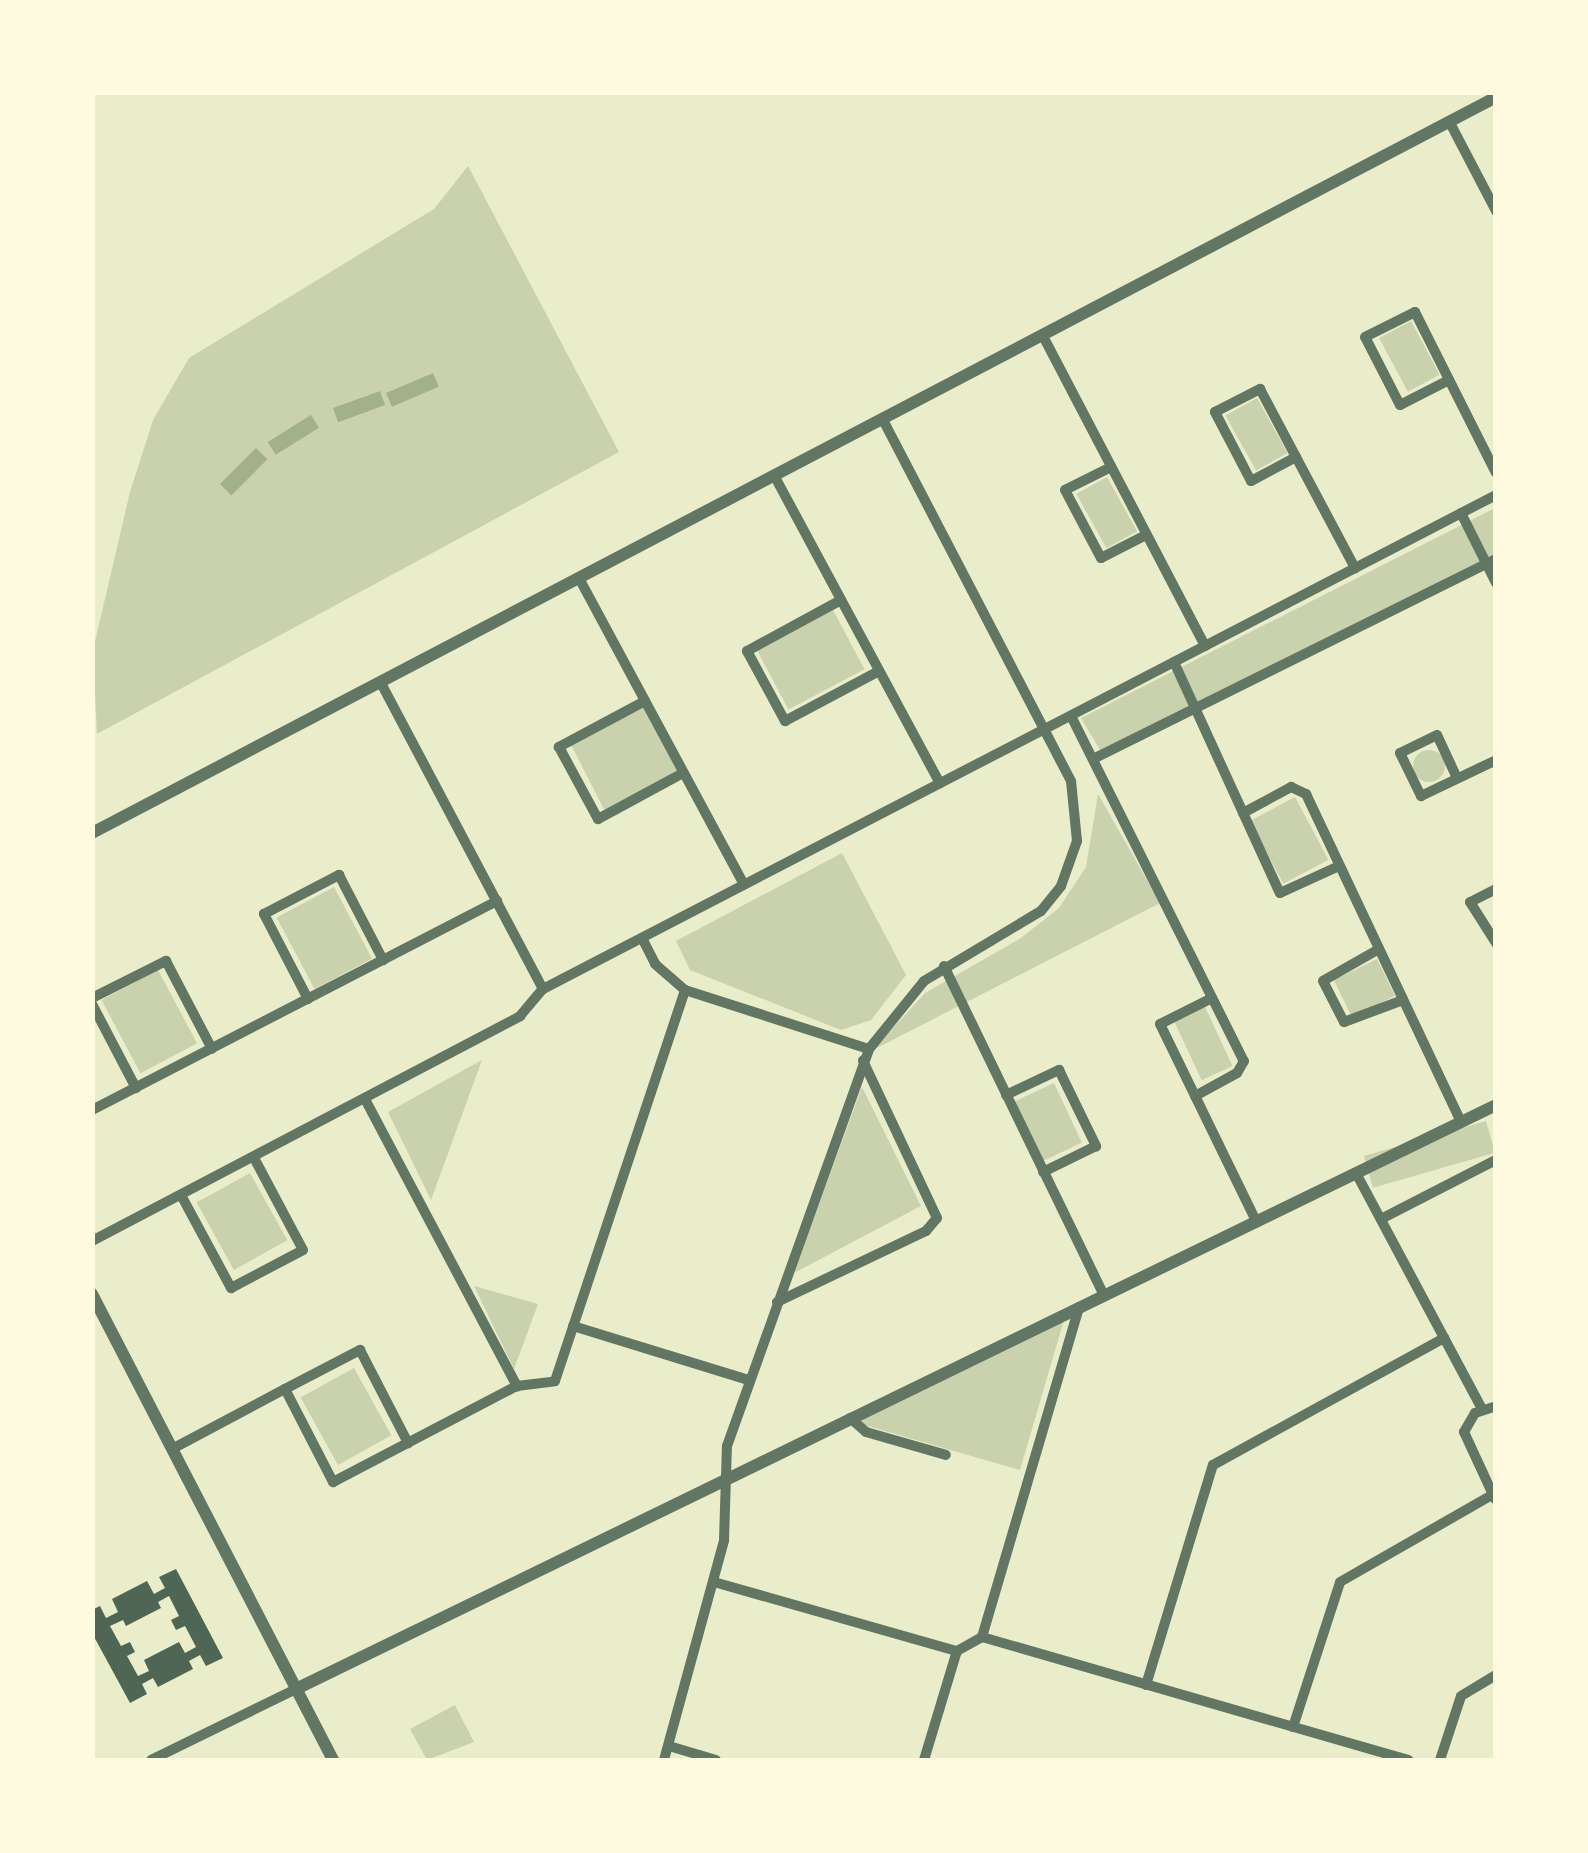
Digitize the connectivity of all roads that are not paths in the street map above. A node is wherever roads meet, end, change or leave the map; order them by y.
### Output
1 (1496, 96) edge
2 (1449, 121) junction
3 (1496, 211) edge
4 (1042, 336) junction
5 (1449, 380) junction
6 (883, 420) junction
7 (1296, 457) junction
8 (1111, 466) junction
9 (1496, 472) edge
10 (775, 477) junction
11 (1496, 495) edge
12 (1460, 513) junction
13 (1146, 534) junction
14 (1491, 562) edge
15 (1355, 568) junction
16 (580, 580) junction
17 (1496, 583) edge
18 (841, 600) junction
19 (1205, 646) junction
20 (1174, 662) junction
21 (879, 671) junction
22 (382, 684) junction
23 (644, 701) junction
24 (1195, 708) junction
25 (1072, 716) junction
26 (1045, 728) junction
27 (1093, 759) junction
28 (1496, 760) edge
29 (684, 773) junction
30 (1457, 778) junction
31 (940, 783) junction
32 (1244, 814) junction
33 (92, 833) edge
34 (1340, 866) junction
35 (744, 885) junction
36 (1496, 889) edge
37 (496, 901) junction
38 (642, 938) junction
39 (1496, 943) edge
40 (1379, 949) junction
41 (383, 960) junction
42 (944, 966) junction
43 (543, 989) junction
44 (686, 990) junction
45 (1212, 998) junction
46 (308, 999) junction
47 (1403, 1000) junction
48 (92, 1001) edge
49 (212, 1049) junction
50 (869, 1049) junction
51 (863, 1061) junction
52 (136, 1088) junction
53 (1006, 1095) junction
54 (1194, 1096) junction
55 (366, 1100) junction
56 (1496, 1105) edge
57 (92, 1110) edge
58 (1460, 1122) junction
59 (254, 1158) junction
60 (1496, 1160) edge
61 (1043, 1172) junction
62 (1356, 1173) junction
63 (181, 1195) junction
64 (1381, 1219) junction
65 (1256, 1222) junction
66 (92, 1240) edge
67 (92, 1294) edge
68 (1104, 1296) junction
69 (776, 1302) junction
70 (1080, 1308) junction
71 (572, 1326) junction
72 (1444, 1338) junction
73 (749, 1380) junction
74 (517, 1386) junction
75 (285, 1389) junction
76 (1496, 1406) edge
77 (1482, 1409) junction
78 (850, 1418) junction
79 (408, 1443) junction
80 (172, 1449) junction
81 (946, 1454) dead end
82 (724, 1480) junction
83 (1494, 1498) edge
84 (714, 1582) junction
85 (982, 1637) junction
86 (957, 1651) junction
87 (1496, 1674) edge
88 (1146, 1684) junction
89 (296, 1689) junction
90 (1293, 1727) junction
91 (669, 1746) junction
92 (151, 1760) edge
93 (333, 1760) edge
94 (664, 1760) edge
95 (716, 1760) edge
96 (924, 1760) edge
97 (1409, 1760) edge
98 (1440, 1760) edge

1 - 2 street
2 - 3 street
2 - 4 street
4 - 6 street
4 - 8 street
5 - 5 street
5 - 9 street
6 - 10 street
6 - 26 street
7 - 7 street
7 - 15 street
8 - 13 street
8 - 13 street
10 - 16 street
10 - 18 street
11 - 12 street
12 - 14 street
12 - 15 street
13 - 19 street
14 - 17 street
14 - 24 street
15 - 19 street
16 - 22 street
16 - 23 street
18 - 21 street
18 - 21 street
19 - 20 street
20 - 24 street
20 - 25 street
21 - 31 street
22 - 33 street
22 - 37 street
23 - 29 street
23 - 29 street
24 - 27 street
24 - 32 street
25 - 26 street
25 - 27 street
26 - 31 street
26 - 42 street
27 - 45 street
28 - 30 street
29 - 35 street
30 - 30 street
31 - 35 street
32 - 34 street
32 - 34 street
34 - 40 street
35 - 38 street
36 - 39 street
37 - 41 street
37 - 43 street
38 - 43 street
38 - 44 street
40 - 47 street
40 - 47 street
41 - 46 street
41 - 46 street
42 - 50 street
42 - 53 street
43 - 55 street
44 - 50 street
44 - 71 street
45 - 54 street
45 - 54 street
46 - 49 street
47 - 58 street
48 - 49 street
48 - 52 street
49 - 52 street
50 - 51 street
51 - 69 street
51 - 69 street
52 - 57 street
53 - 61 street
53 - 61 street
54 - 65 street
55 - 59 street
55 - 74 street
56 - 58 street
58 - 62 street
59 - 63 street
59 - 63 street
60 - 64 street
61 - 68 street
62 - 64 street
62 - 65 street
63 - 66 street
64 - 72 street
65 - 68 street
67 - 80 street
68 - 70 street
69 - 73 street
70 - 78 street
70 - 85 street
71 - 73 street
71 - 74 street
72 - 77 street
72 - 88 street
73 - 82 street
74 - 79 street
75 - 79 street
75 - 79 street
75 - 80 street
76 - 77 street
77 - 83 street
78 - 81 street
78 - 82 street
80 - 89 street
82 - 84 street
82 - 89 street
83 - 90 street
84 - 86 street
84 - 91 street
85 - 86 street
85 - 88 street
86 - 96 street
87 - 98 street
88 - 90 street
89 - 92 street
89 - 93 street
90 - 97 street
91 - 94 street
91 - 95 street

